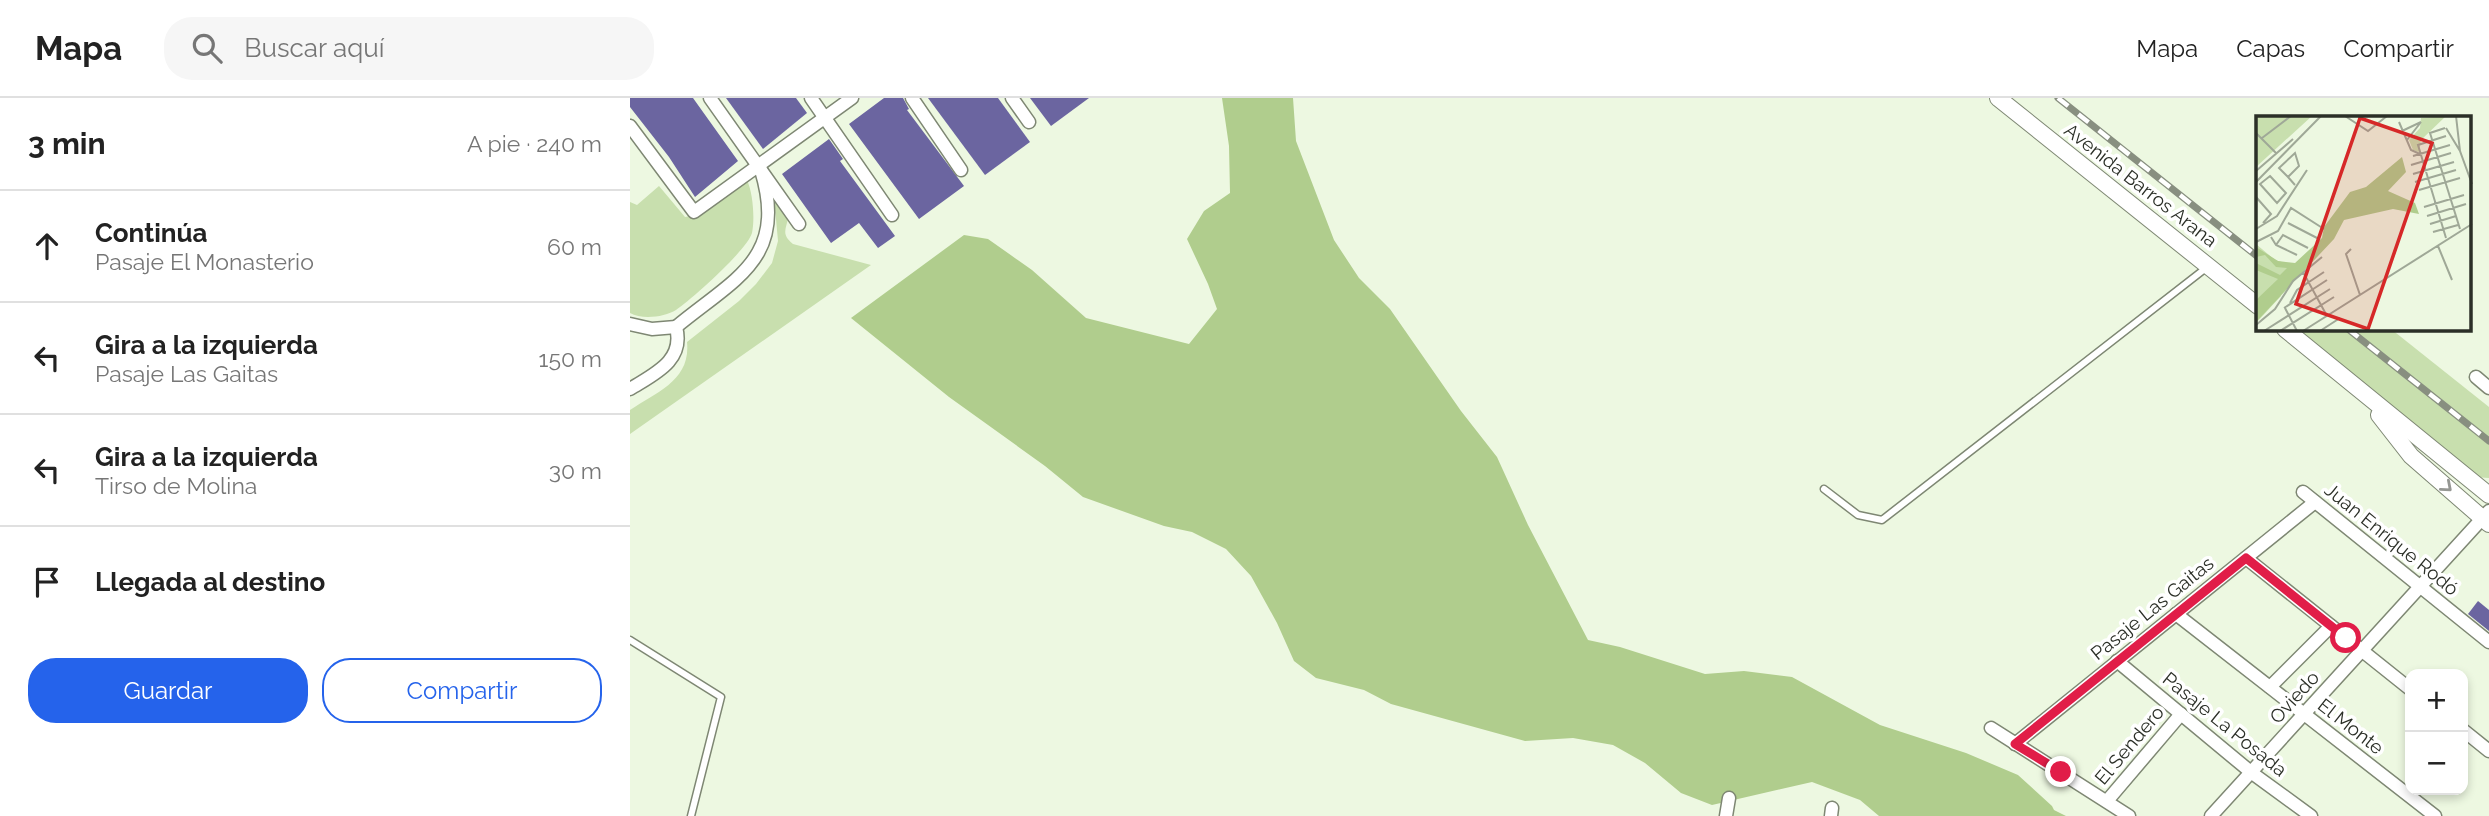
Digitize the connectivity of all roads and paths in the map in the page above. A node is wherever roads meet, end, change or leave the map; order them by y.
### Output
1 (710, 98) edge
2 (811, 98) edge
3 (852, 98) edge
4 (912, 98) edge
5 (1012, 98) edge
6 (1998, 98) edge
7 (825, 117) junction
8 (1029, 122) dead end
9 (630, 126) edge
10 (759, 168) junction
11 (961, 170) dead end
12 (892, 215) dead end
13 (799, 224) dead end
14 (2209, 265) junction
15 (2256, 304) edge
16 (630, 324) edge
17 (676, 327) junction
18 (2287, 331) edge
19 (2333, 369) junction
20 (2476, 377) dead end
21 (2489, 388) edge
22 (630, 389) edge
23 (1824, 489) dead end
24 (2303, 492) dead end
25 (2489, 495) edge
26 (2315, 502) junction
27 (2487, 518) edge
28 (2246, 558) junction
29 (2420, 587) junction
30 (2176, 614) junction
31 (2331, 626) junction
32 (630, 640) edge
33 (2489, 642) edge
34 (2362, 650) junction
35 (2116, 661) junction
36 (2405, 685) edge
37 (2270, 687) junction
38 (2181, 713) junction
39 (2304, 714) junction
40 (1991, 728) dead end
41 (2465, 732) edge
42 (2015, 744) junction
43 (2489, 751) edge
44 (2252, 773) junction
45 (1729, 798) dead end
46 (2107, 801) junction
47 (2418, 810) edge
48 (691, 816) edge
49 (1726, 816) edge
50 (2129, 816) edge
51 (2211, 816) edge
52 (2311, 816) edge
53 (2435, 816) edge

1 - 10 street
2 - 7 street
3 - 7 street
4 - 11 street
5 - 8 street
6 - 14 main road, Avenida Barros Arana
7 - 10 street
7 - 12 street
9 - 10 street
10 - 13 street
10 - 17 street
14 - 15 main road, Avenida Barros Arana
14 - 23 lane
16 - 17 street
17 - 22 street
18 - 19 main road
19 - 25 main road
19 -> 27 main road
20 - 21 street
24 - 26 street, Juan Enrique Rodó
26 - 28 street, Pasaje Las Gaitas
26 - 29 street, Juan Enrique Rodó
27 - 29 street, Oviedo
28 - 30 street, Pasaje Las Gaitas
28 - 31 street
29 - 33 street, Juan Enrique Rodó
29 - 34 street, Oviedo
30 - 35 street, Pasaje Las Gaitas
30 - 37 street, El Monte
31 - 34 street
31 - 37 street
32 - 48 lane
34 - 36 street
34 - 39 street, Oviedo
35 - 38 street, Pasaje La Posada
35 - 42 street, Pasaje Las Gaitas
37 - 39 street, El Monte
38 - 44 street, Pasaje La Posada
38 - 46 street, El Sendero
39 - 44 street, Oviedo
39 - 47 street, El Monte
40 - 42 street
41 - 43 street
42 - 46 street
44 - 51 street, Oviedo
44 - 52 street, Pasaje La Posada
45 - 49 street
46 - 50 street
47 - 53 street, El Monte

